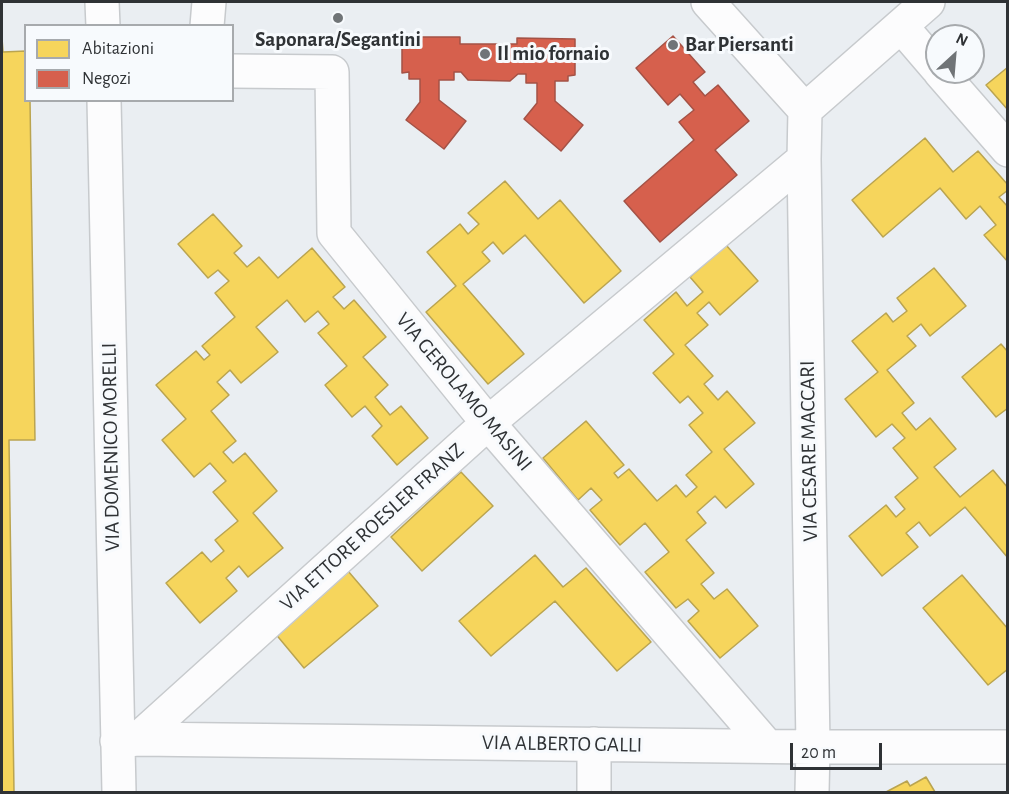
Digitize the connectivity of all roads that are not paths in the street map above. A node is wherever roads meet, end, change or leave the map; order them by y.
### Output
1 (102, 2) edge
2 (209, 2) edge
3 (708, 2) edge
4 (928, 2) edge
5 (103, 24) edge
6 (207, 24) edge
7 (901, 26) junction
8 (925, 54) edge
9 (234, 70) edge
10 (950, 84) edge
11 (104, 102) edge
12 (805, 110) junction
13 (1008, 150) edge
14 (804, 159) junction
15 (488, 423) junction
16 (128, 740) junction
17 (594, 744) junction
18 (767, 746) junction
19 (813, 747) junction
20 (1008, 747) edge
21 (119, 792) edge
22 (594, 792) edge
23 (812, 792) edge

1 - 5 street
2 - 6 street
3 - 12 street
4 - 7 street
7 - 8 street
7 - 12 street
9 - 15 street, VIA GEROLAMO MASINI
10 - 13 street
11 - 16 street, VIA DOMENICO MORELLI
12 - 14 street, VIA CESARE MACCARI
14 - 15 street, VIA ETTORE ROESLER FRANZ
14 - 19 street, VIA CESARE MACCARI
15 - 16 street, VIA ETTORE ROESLER FRANZ
15 - 18 street, VIA GEROLAMO MASINI
16 - 17 street, VIA ALBERTO GALLI
16 - 21 street, VIA DOMENICO MORELLI
17 - 18 street, VIA ALBERTO GALLI
17 - 22 street
18 - 19 street, VIA ALBERTO GALLI
19 - 20 street, VIA ALBERTO GALLI
19 - 23 street, VIA CESARE MACCARI

